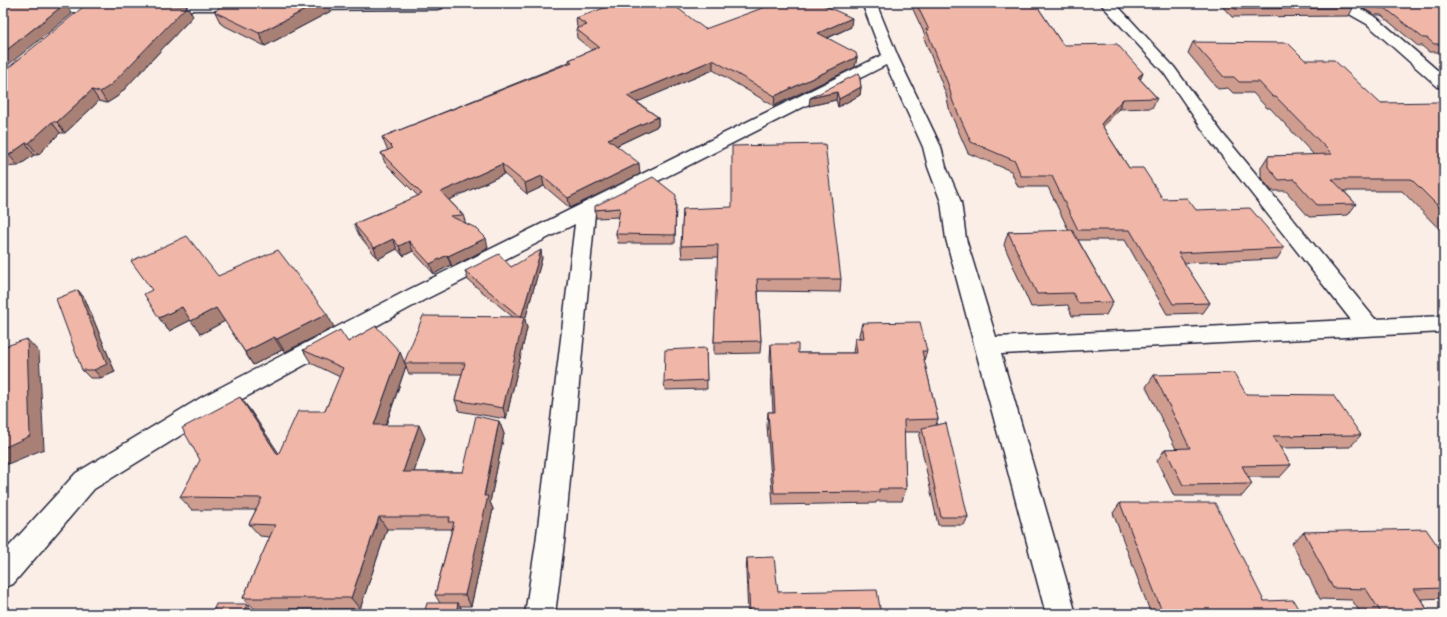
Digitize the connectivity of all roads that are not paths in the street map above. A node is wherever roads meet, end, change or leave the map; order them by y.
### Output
1 (869, 3) edge
2 (1107, 3) edge
3 (1340, 3) edge
4 (437, 5) dead end
5 (263, 6) edge
6 (287, 6) edge
7 (144, 7) edge
8 (3, 8) edge
9 (89, 8) junction
10 (128, 8) edge
11 (71, 23) edge
12 (890, 57) junction
13 (1444, 84) edge
14 (586, 209) junction
15 (1444, 324) edge
16 (1370, 328) junction
17 (987, 346) junction
18 (3, 574) edge
19 (540, 614) edge
20 (1061, 614) edge

1 - 12 street
2 - 16 street
3 - 13 street
4 - 6 street
5 - 7 street
8 - 9 street
9 - 10 street
9 - 11 street
12 - 14 street
12 - 17 street
14 - 18 street
14 - 19 street
15 - 16 street
16 - 17 street
17 - 20 street

